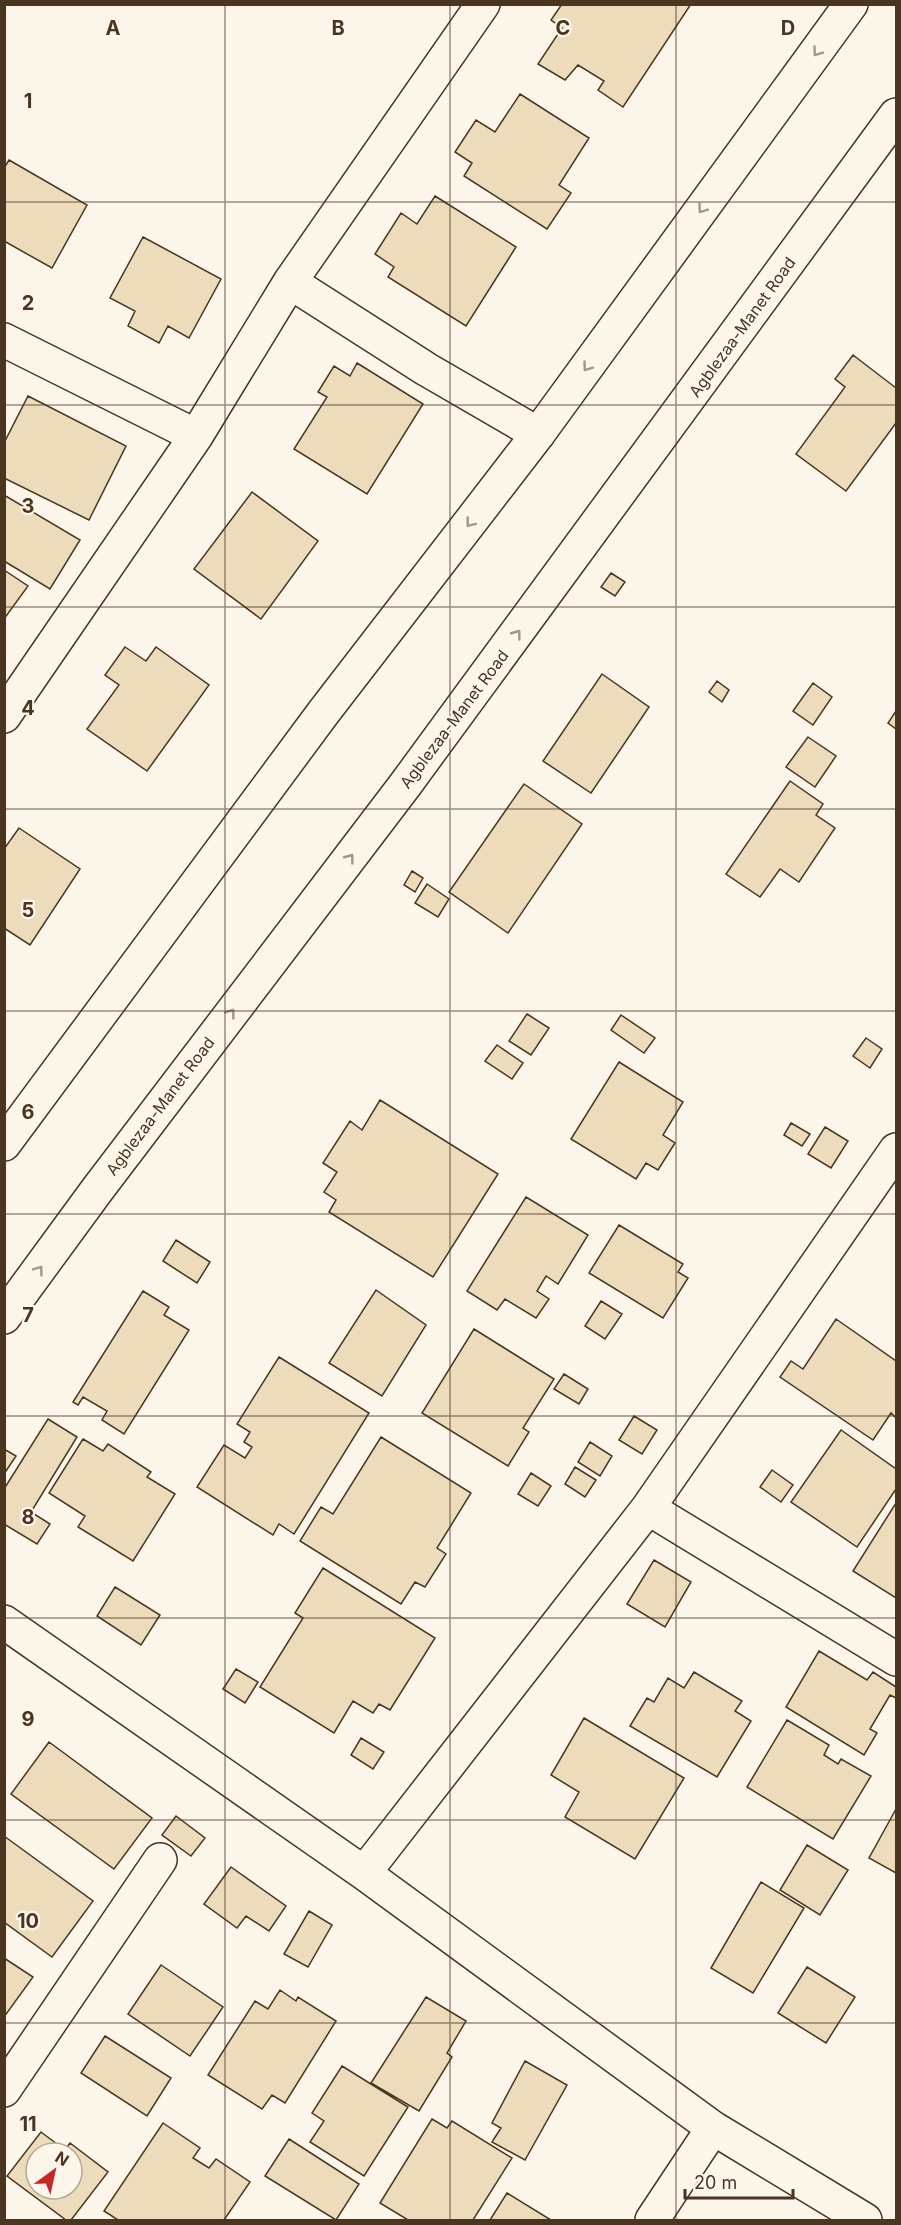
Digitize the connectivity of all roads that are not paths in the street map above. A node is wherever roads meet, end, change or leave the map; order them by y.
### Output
1 (483, 4) edge
2 (851, 4) edge
3 (897, 116) edge
4 (290, 282) junction
5 (4, 340) edge
6 (538, 434) junction
7 (196, 435) junction
8 (4, 716) edge
9 (4, 1144) edge
10 (897, 1150) edge
11 (4, 1317) edge
12 (648, 1508) junction
13 (4, 1622) edge
14 (897, 1659) edge
15 (160, 1860) dead end
16 (364, 1873) junction
17 (4, 2090) edge
18 (713, 2128) junction
19 (652, 2220) edge
20 (865, 2220) edge

1 - 4 street
2 -> 6 street
11 -> 3 street, Agblezaa-Manet Road
4 - 6 street
4 - 7 street
5 - 7 street
6 -> 9 street
7 - 8 street
10 - 12 street
12 - 14 street
12 - 16 street
13 - 16 street
15 - 17 street
16 - 18 street
18 - 19 street
18 - 20 street

